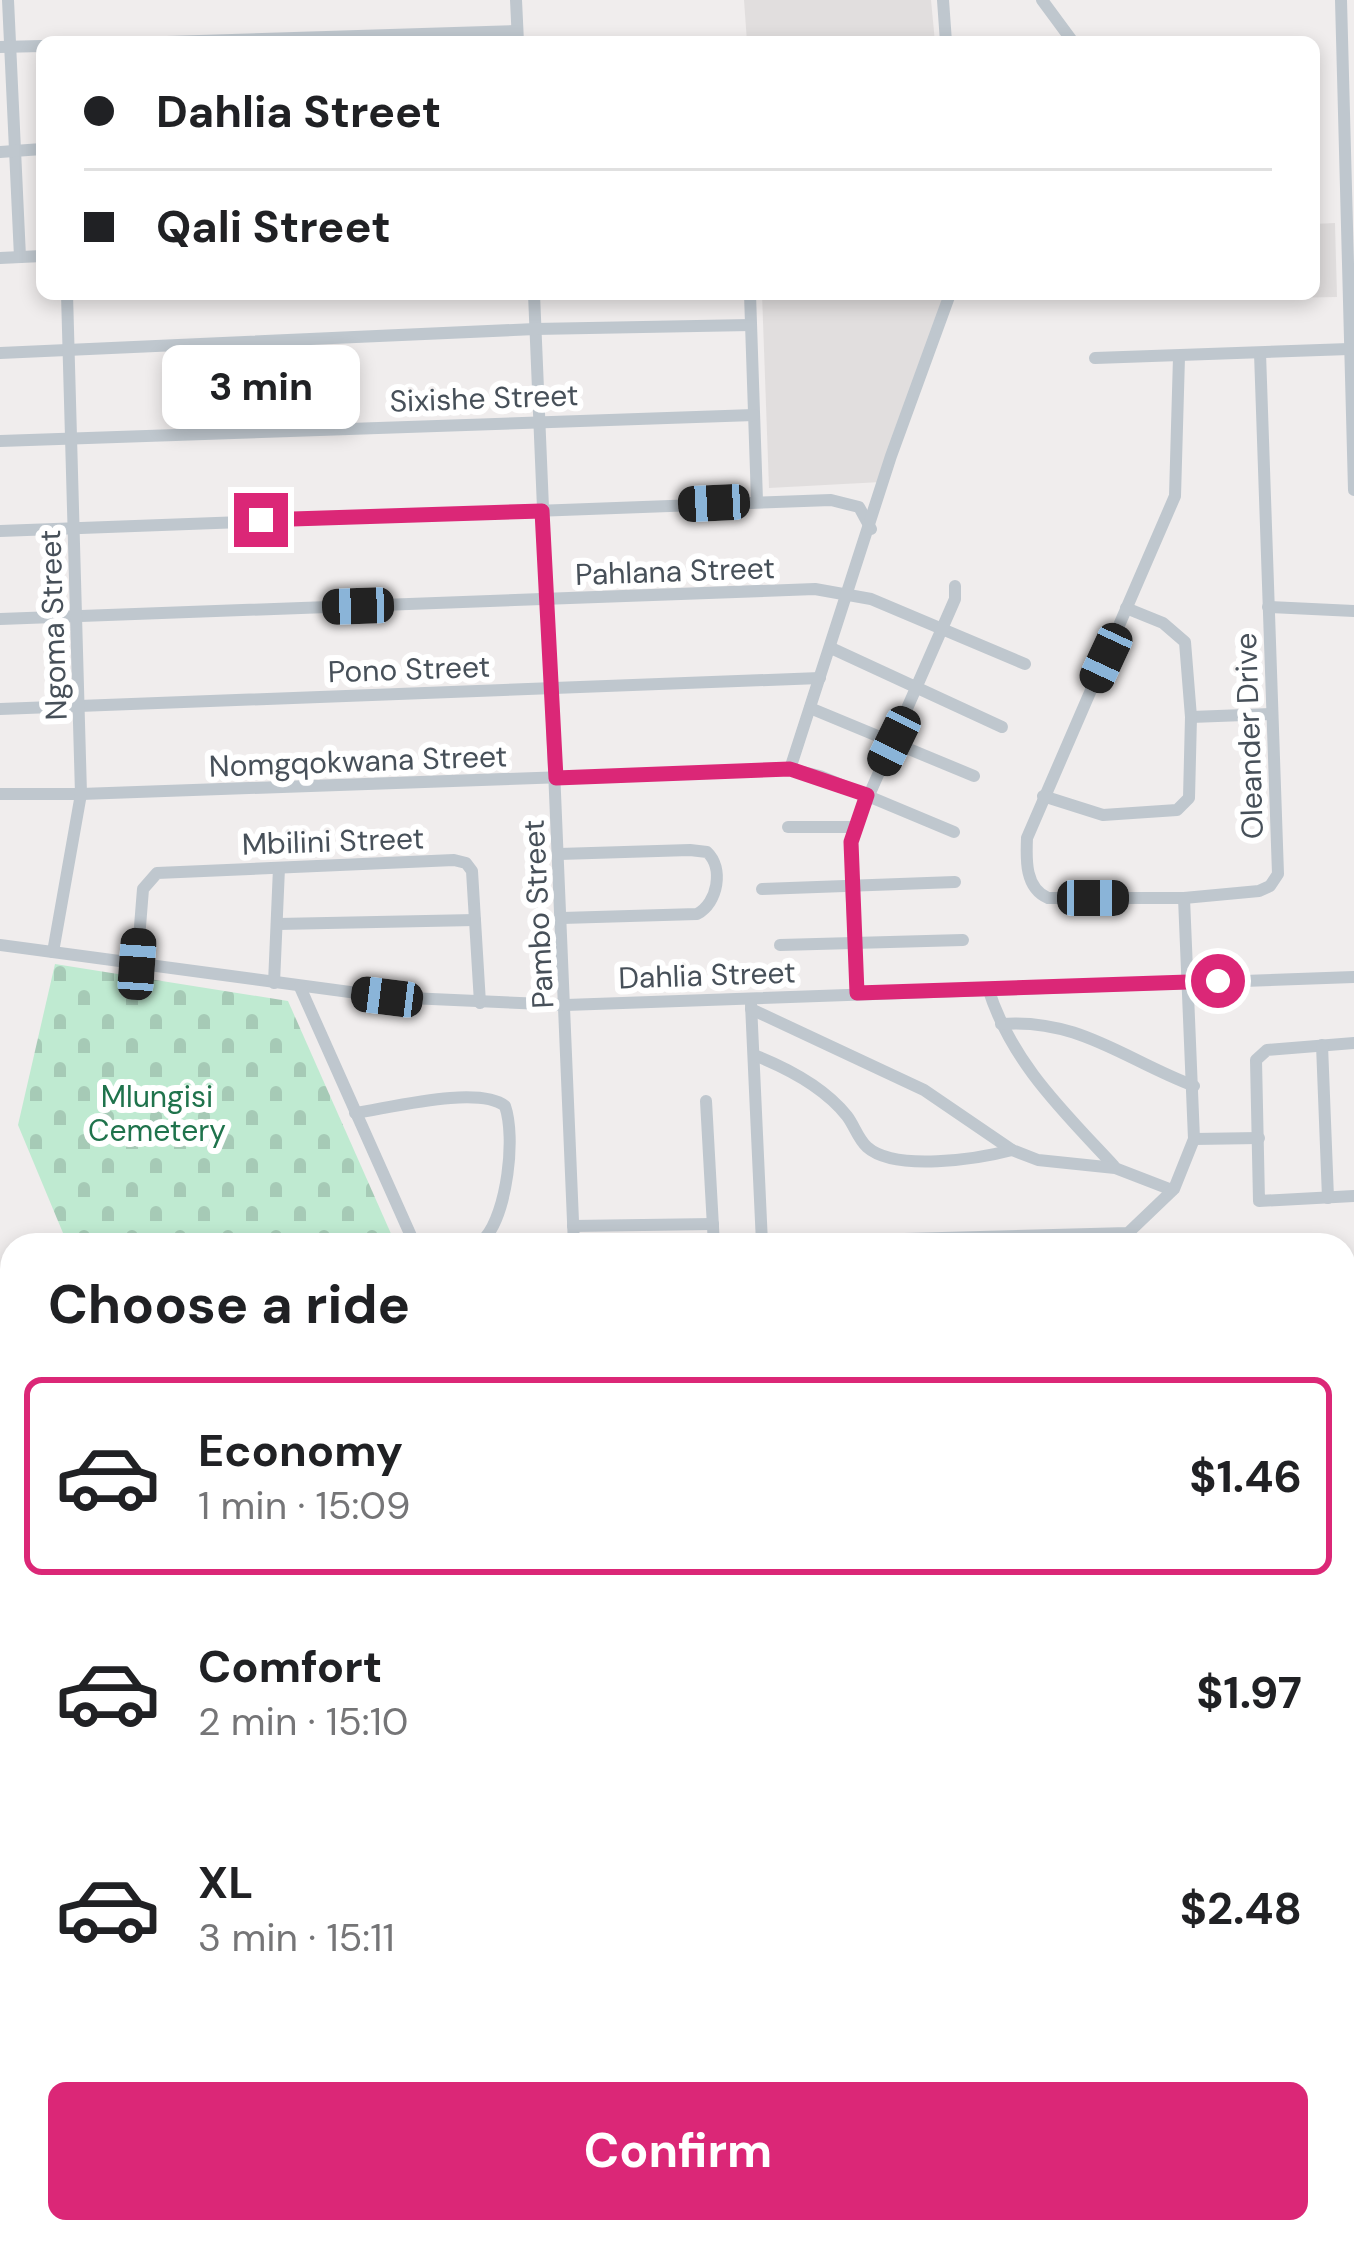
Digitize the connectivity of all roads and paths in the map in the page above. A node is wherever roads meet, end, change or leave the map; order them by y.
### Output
1 (8, 0) edge
2 (516, 0) edge
3 (943, 0) edge
4 (1042, 0) edge
5 (1341, 0) edge
6 (517, 36) edge
7 (946, 36) edge
8 (1069, 36) edge
9 (36, 46) edge
10 (5, 47) edge
11 (7, 151) edge
12 (36, 256) edge
13 (20, 257) junction
14 (0, 258) edge
15 (67, 300) edge
16 (534, 300) edge
17 (750, 300) edge
18 (948, 300) edge
19 (752, 326) junction
20 (535, 329) junction
21 (1349, 349) junction
22 (69, 350) junction
23 (0, 353) edge
24 (1259, 353) junction
25 (1179, 357) junction
26 (1095, 358) dead end
27 (754, 415) junction
28 (538, 420) junction
29 (71, 437) junction
30 (0, 441) edge
31 (1354, 490) edge
32 (757, 501) junction
33 (542, 511) junction
34 (74, 527) junction
35 (871, 529) junction
36 (0, 531) edge
37 (955, 586) dead end
38 (849, 593) junction
39 (545, 599) junction
40 (1126, 608) junction
41 (1268, 608) junction
42 (1354, 610) edge
43 (79, 616) junction
44 (0, 619) edge
45 (942, 626) junction
46 (832, 648) junction
47 (1025, 664) dead end
48 (820, 678) junction
49 (550, 688) junction
50 (918, 688) junction
51 (81, 705) junction
52 (810, 708) junction
53 (0, 709) edge
54 (1271, 714) junction
55 (1191, 717) junction
56 (1002, 728) dead end
57 (894, 741) junction
58 (790, 769) junction
59 (974, 776) dead end
60 (556, 778) junction
61 (0, 794) edge
62 (81, 794) junction
63 (867, 795) junction
64 (1042, 796) junction
65 (854, 826) junction
66 (788, 827) dead end
67 (954, 832) dead end
68 (559, 854) junction
69 (279, 868) junction
70 (955, 882) dead end
71 (850, 884) junction
72 (762, 889) dead end
73 (1184, 898) junction
74 (562, 918) junction
75 (475, 920) junction
76 (278, 924) junction
77 (963, 940) dead end
78 (854, 943) junction
79 (0, 945) edge
80 (780, 946) dead end
81 (53, 952) junction
82 (137, 964) junction
83 (1354, 977) edge
84 (1190, 982) junction
85 (274, 983) junction
86 (300, 987) junction
87 (988, 988) junction
88 (857, 993) junction
89 (480, 1003) junction
90 (751, 1003) junction
91 (566, 1005) junction
92 (1001, 1024) junction
93 (1354, 1043) edge
94 (1322, 1045) junction
95 (754, 1055) junction
96 (1194, 1086) junction
97 (706, 1101) dead end
98 (355, 1113) junction
99 (1259, 1138) junction
100 (1194, 1139) junction
101 (1012, 1150) junction
102 (1115, 1168) junction
103 (1172, 1190) junction
104 (1354, 1196) edge
105 (1328, 1198) junction
106 (713, 1224) junction
107 (573, 1226) junction
108 (410, 1233) edge
109 (488, 1233) edge
110 (573, 1233) edge
111 (713, 1233) edge
112 (762, 1233) edge
113 (1124, 1233) edge

1 - 10 street
2 - 6 street
3 - 7 street
4 - 8 street
5 - 21 street
9 - 10 street
10 - 11 street
11 - 13 street
12 - 13 street
13 - 14 street
15 - 22 street, Ngoma Street
16 - 20 street, Pambo Street
17 - 19 street
18 - 35 street
19 - 20 street
19 - 27 street
20 - 22 street
20 - 28 street, Pambo Street
21 - 24 street
21 - 31 street
22 - 23 street
22 - 29 street, Ngoma Street
24 - 25 street
24 - 41 street, Oleander Drive
25 - 26 street
25 - 40 street, Oleander Drive
27 - 28 street, Sixishe Street
27 - 32 street
28 - 29 street, Sixishe Street
28 - 33 street, Pambo Street
29 - 30 street, Sixishe Street
29 - 34 street, Ngoma Street
32 - 33 street
32 - 35 street
33 - 34 street
33 - 39 street, Pambo Street
34 - 36 street
34 - 43 street, Ngoma Street
35 - 38 street
37 - 45 street
38 - 39 street, Pahlana Street
38 - 45 street, Pahlana Street
38 - 46 street
39 - 43 street, Pahlana Street
39 - 49 street, Pambo Street
40 - 55 street
40 - 64 street, Oleander Drive
41 - 42 street
41 - 54 street, Oleander Drive
43 - 44 street, Pahlana Street
43 - 51 street, Ngoma Street
45 - 47 street, Pahlana Street
45 - 50 street
46 - 48 street
46 - 50 street
48 - 49 street, Pono Street
48 - 52 street
49 - 51 street, Pono Street
49 - 60 street, Pambo Street
50 - 56 street
50 - 57 street
51 - 53 street, Pono Street
51 - 62 street, Ngoma Street
52 - 57 street
52 - 58 street
54 - 55 street
54 - 73 street, Oleander Drive
55 - 64 street
57 - 59 street
57 - 63 street
58 - 60 street, Nomgqokwana Street
58 - 63 street
60 - 62 street, Nomgqokwana Street
60 - 68 street, Pambo Street
61 - 62 street, Nomgqokwana Street
62 - 81 street, Ngoma Street
63 - 65 street
63 - 67 street
64 - 73 street, Oleander Drive
65 - 66 street
65 - 71 street
68 - 74 street, Pambo Street
68 - 74 street
69 - 75 street, Mbilini Street
69 - 76 street
69 - 82 street, Mbilini Street
70 - 71 street
71 - 72 street
71 - 78 street
73 - 84 street
74 - 91 street, Pambo Street
75 - 76 street
75 - 89 street, Mbilini Street
76 - 85 street
77 - 78 street
78 - 80 street
78 - 88 street
79 - 81 street, Dahlia Street
81 - 82 street, Dahlia Street
82 - 85 street, Dahlia Street
83 - 84 street, Dahlia Street
84 - 87 street, Dahlia Street
84 - 96 street
85 - 86 street, Dahlia Street
86 - 89 street, Dahlia Street
86 - 98 street
87 - 88 street, Dahlia Street
87 - 92 street
88 - 90 street, Dahlia Street
89 - 91 street, Dahlia Street
90 - 91 street, Dahlia Street
90 - 95 street
90 - 101 street
91 - 107 street, Pambo Street
92 - 96 street
92 - 102 street
93 - 94 street
94 - 99 street
94 - 105 street
95 - 101 street
95 - 112 street
96 - 100 street
97 - 106 street
98 - 108 street
98 - 109 street
99 - 100 street
99 - 105 street
100 - 103 street
101 - 102 street
102 - 103 street
103 - 113 street
104 - 105 street
106 - 107 street
106 - 111 street
107 - 110 street, Pambo Street

